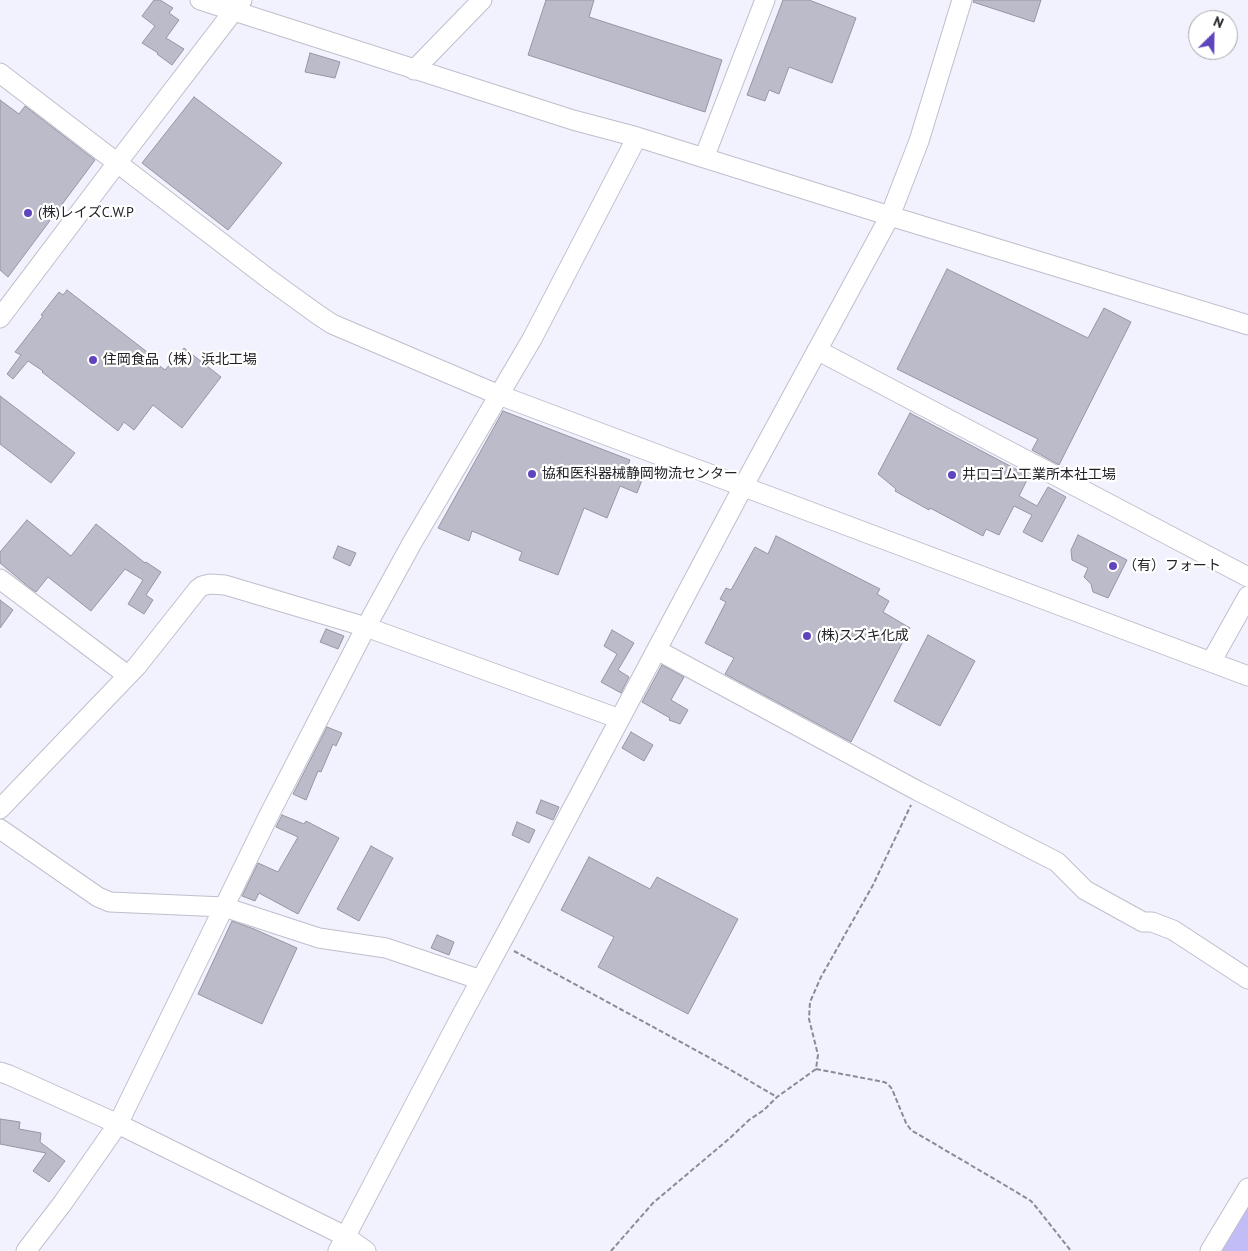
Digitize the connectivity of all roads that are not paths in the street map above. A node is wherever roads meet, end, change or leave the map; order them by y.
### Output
1 (200, 0) edge
2 (482, 0) edge
3 (765, 0) edge
4 (962, 0) edge
5 (238, 6) edge
6 (414, 70) junction
7 (0, 73) edge
8 (637, 137) junction
9 (704, 158) junction
10 (117, 163) junction
11 (890, 216) junction
12 (0, 318) edge
13 (1248, 325) edge
14 (817, 350) junction
15 (499, 395) junction
16 (743, 487) junction
17 (1248, 577) edge
18 (0, 579) edge
19 (1248, 596) edge
20 (366, 627) junction
21 (656, 650) junction
22 (1211, 662) junction
23 (127, 675) junction
24 (1248, 676) edge
25 (620, 719) junction
26 (0, 809) edge
27 (0, 829) edge
28 (224, 907) junction
29 (1248, 979) edge
30 (481, 980) junction
31 (0, 1072) edge
32 (118, 1124) junction
33 (1248, 1188) edge
34 (342, 1244) edge
35 (26, 1251) edge
36 (366, 1251) edge
37 (1210, 1251) edge

1 - 5 street
2 - 6 street
3 - 9 street
4 - 11 street
5 - 6 street
5 - 10 street
6 - 8 street
7 - 10 street
8 - 9 street
8 - 15 street
9 - 11 street
10 - 12 street
10 - 15 street
11 - 13 street
11 - 14 street
14 - 16 street
14 - 17 street
15 - 16 street
15 - 20 street
16 - 21 street
16 - 22 street
18 - 23 street
19 - 22 street
20 - 23 street
20 - 25 street
20 - 28 street
21 - 25 street
21 - 29 street
22 - 24 street
23 - 26 street
25 - 30 street
27 - 28 street
28 - 30 street
28 - 32 street
30 - 34 street
31 - 32 street
32 - 34 street
32 - 35 street
33 - 37 street
34 - 36 street

